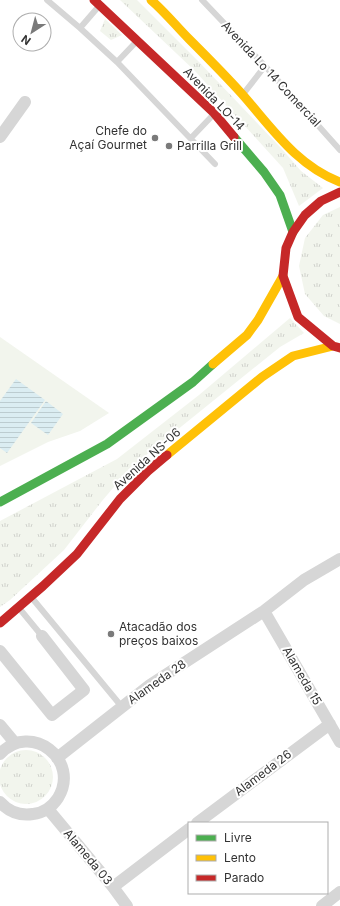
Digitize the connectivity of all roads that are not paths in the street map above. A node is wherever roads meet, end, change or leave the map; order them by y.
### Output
1 (47, 0) edge
2 (202, 0) edge
3 (155, 1) edge
4 (97, 2) edge
5 (80, 28) junction
6 (138, 41) junction
7 (117, 62) junction
8 (265, 66) junction
9 (243, 94) junction
10 (25, 102) dead end
11 (214, 113) junction
12 (0, 138) edge
13 (191, 138) junction
14 (340, 150) edge
15 (215, 164) dead end
16 (340, 182) edge
17 (340, 192) edge
18 (293, 232) junction
19 (284, 276) junction
20 (336, 347) edge
21 (0, 502) edge
22 (340, 559) edge
23 (30, 597) junction
24 (18, 607) junction
25 (264, 611) junction
26 (0, 622) edge
27 (42, 636) joint
28 (0, 651) edge
29 (122, 707) junction
30 (330, 724) junction
31 (0, 725) edge
32 (340, 742) edge
33 (15, 743) junction
34 (0, 754) edge
35 (57, 758) junction
36 (0, 802) edge
37 (48, 809) junction
38 (198, 822) edge
39 (188, 830) edge
40 (113, 887) junction
41 (340, 892) edge
42 (127, 906) edge
43 (322, 906) edge

1 - 5 lane
2 - 8 lane, Avenida Lo 14 Comercial
3 - 9 street, Avenida LO-14
4 - 5 lane
4 - 6 street, Avenida LO-14
5 - 7 lane
6 - 7 lane
6 - 11 street, Avenida LO-14
7 - 13 lane
8 - 9 lane
8 - 14 lane, Avenida Lo 14 Comercial
9 - 16 street, Avenida LO-14
10 - 12 street
11 - 13 lane
11 - 18 street, Avenida LO-14
13 - 15 lane
17 - 18 street
18 - 19 street
19 - 20 street
19 - 21 street
20 - 23 street, Avenida NS-06
22 - 25 street, Alameda 28
23 - 24 street, Avenida NS-06
23 - 29 lane
24 - 26 street, Avenida NS-06
24 - 27 lane
25 - 29 street, Alameda 28
25 - 30 street, Alameda 15
27 - 28 street
29 - 35 street, Alameda 28
30 - 32 street, Alameda 15
30 - 38 street, Alameda 26
31 - 33 street
33 - 34 street
33 - 35 street
35 - 37 street
36 - 37 street
37 - 40 street, Alameda 03
39 - 40 street
40 - 42 street, Alameda 03
41 - 43 street

